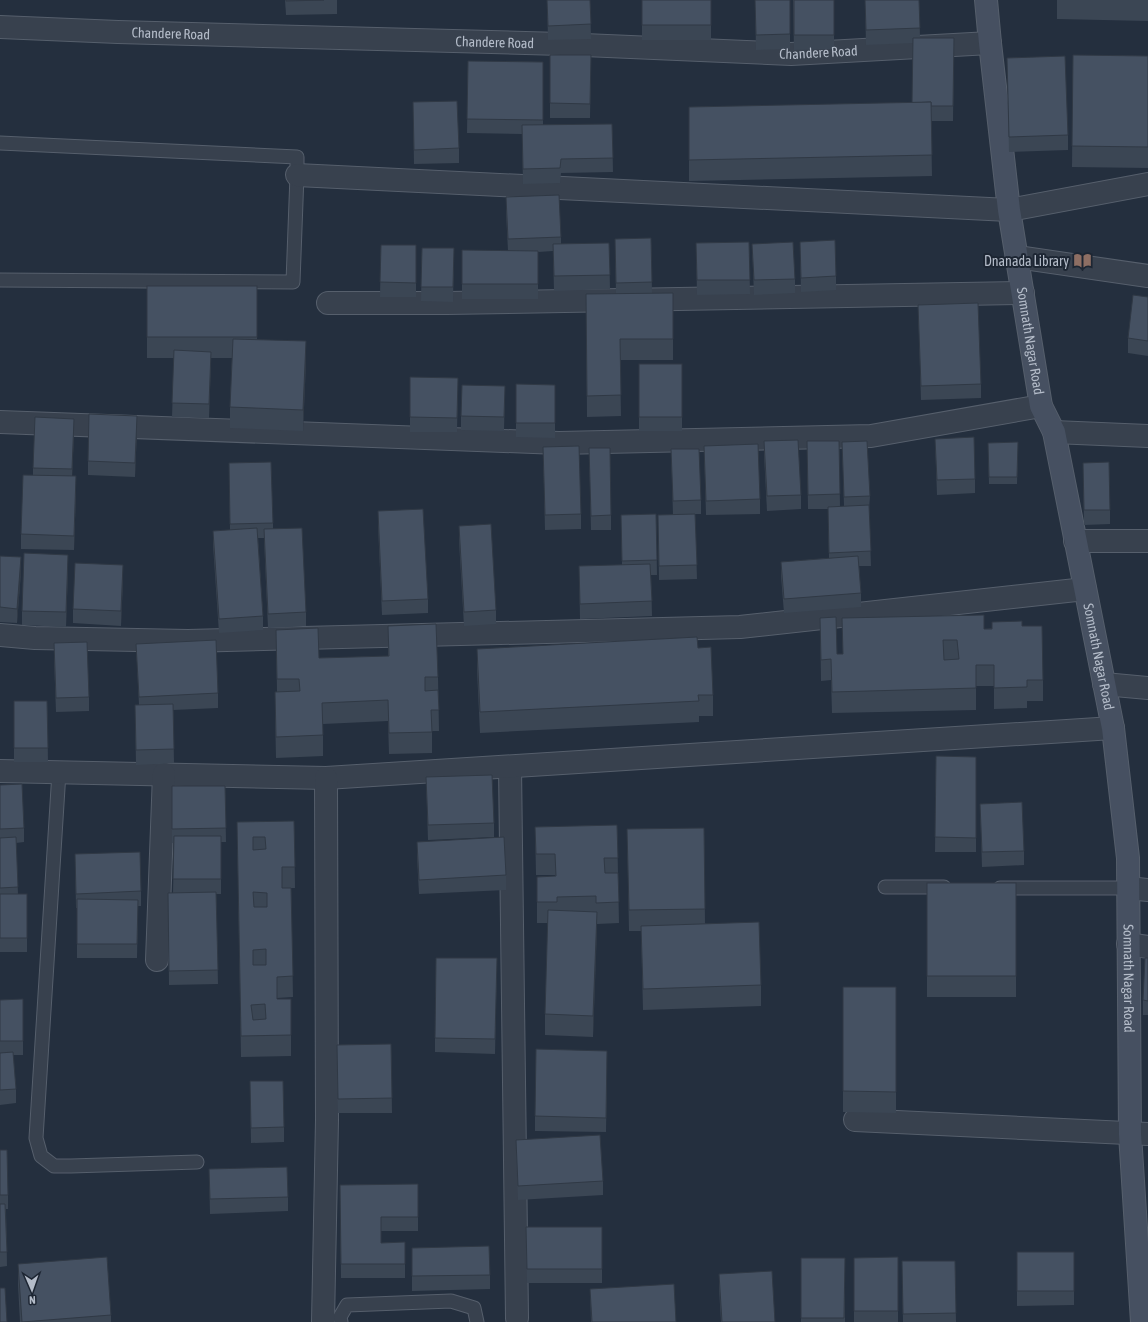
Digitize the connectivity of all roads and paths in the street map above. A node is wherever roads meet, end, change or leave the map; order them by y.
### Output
1 (986, 0) edge
2 (0, 27) edge
3 (990, 43) junction
4 (0, 143) edge
5 (297, 175) junction
6 (1148, 184) edge
7 (1009, 210) junction
8 (1017, 257) junction
9 (1148, 276) edge
10 (0, 280) edge
11 (1023, 293) junction
12 (328, 303) dead end
13 (1041, 406) junction
14 (0, 422) edge
15 (1054, 432) junction
16 (1148, 436) edge
17 (1075, 540) junction
18 (1148, 541) edge
19 (1085, 589) junction
20 (0, 635) edge
21 (1104, 684) junction
22 (1148, 688) edge
23 (1113, 728) junction
24 (510, 766) junction
25 (0, 771) edge
26 (59, 772) junction
27 (164, 774) junction
28 (326, 778) junction
29 (885, 887) dead end
30 (956, 887) edge
31 (987, 888) edge
32 (1138, 889) edge
33 (1138, 945) edge
34 (158, 960) dead end
35 (855, 1120) dead end
36 (1139, 1134) edge
37 (197, 1162) dead end
38 (517, 1318) dead end
39 (323, 1322) edge
40 (341, 1322) edge
41 (477, 1322) edge
42 (1142, 1322) edge

1 - 3 street, Somnath Nagar Road
2 - 3 street, Chandere Road
3 - 7 street, Somnath Nagar Road
4 - 5 lane
5 - 7 street
5 - 10 lane
6 - 7 street
7 - 8 street, Somnath Nagar Road
8 - 9 street
8 - 11 street, Somnath Nagar Road
11 - 12 street
11 - 13 street, Somnath Nagar Road
13 - 14 street
13 - 15 street, Somnath Nagar Road
15 - 16 street
15 - 17 street, Somnath Nagar Road
17 - 18 street
17 - 19 street, Somnath Nagar Road
19 - 20 street
19 - 21 street, Somnath Nagar Road
21 - 22 street
21 - 23 street, Somnath Nagar Road
23 - 24 street
23 - 32 street, Somnath Nagar Road
24 - 28 street
24 - 38 street
25 - 26 street
26 - 27 street
26 - 37 lane
27 - 28 street
27 - 34 street
28 - 39 street
29 - 30 lane
31 - 32 lane
32 - 33 street, Somnath Nagar Road
33 - 36 street, Somnath Nagar Road
35 - 36 street
36 - 42 street, Somnath Nagar Road
40 - 41 lane

